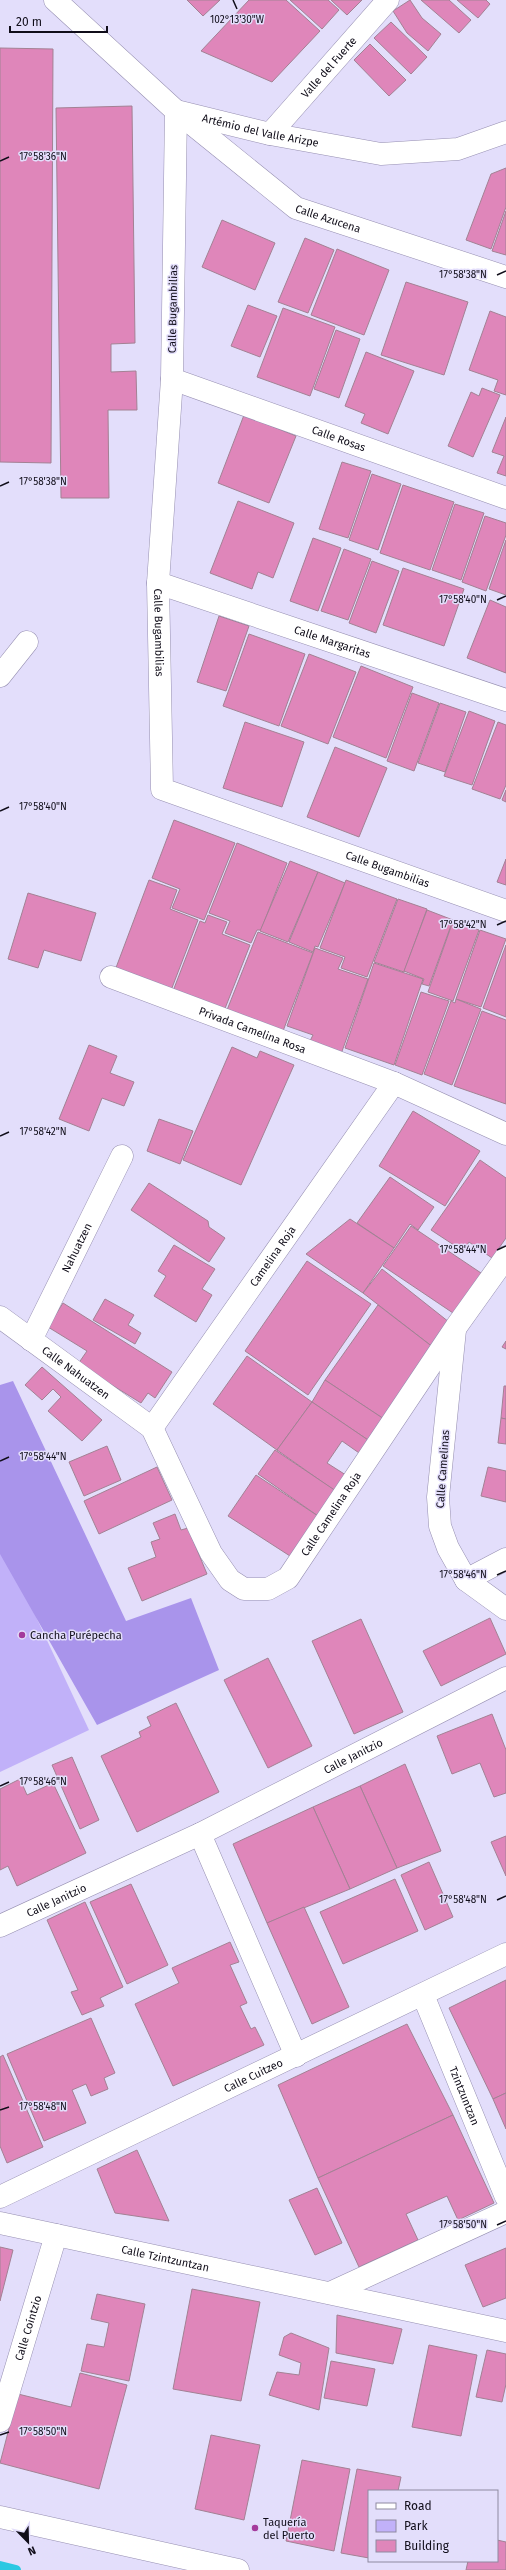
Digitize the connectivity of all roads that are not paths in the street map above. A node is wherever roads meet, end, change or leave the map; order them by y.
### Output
1 (55, 0) edge
2 (388, 0) edge
3 (176, 111) junction
4 (506, 132) edge
5 (270, 134) junction
6 (506, 277) edge
7 (172, 379) junction
8 (506, 498) edge
9 (158, 583) junction
10 (27, 642) dead end
11 (0, 676) edge
12 (506, 700) edge
13 (506, 911) edge
14 (111, 976) dead end
15 (394, 1084) junction
16 (506, 1134) edge
17 (122, 1156) dead end
18 (506, 1257) edge
19 (0, 1317) edge
20 (456, 1327) junction
21 (31, 1340) junction
22 (152, 1428) junction
23 (506, 1559) edge
24 (466, 1580) junction
25 (506, 1609) edge
26 (506, 1678) edge
27 (200, 1834) junction
28 (0, 1926) edge
29 (506, 1954) edge
30 (423, 1995) junction
31 (296, 2056) junction
32 (0, 2197) edge
33 (506, 2197) edge
34 (506, 2212) edge
35 (0, 2223) edge
36 (56, 2235) junction
37 (330, 2294) junction
38 (506, 2331) edge
39 (0, 2421) edge
40 (0, 2517) edge
41 (238, 2570) edge

1 - 3 street, Artémio del Valle Arizpe
2 - 5 street, Valle del Fuerte
3 - 5 street, Artémio del Valle Arizpe
3 - 6 street, Calle Azucena
3 - 7 street, Calle Bugambilias
4 - 5 street, Artémio del Valle Arizpe
7 - 8 street, Calle Rosas
7 - 9 street, Calle Bugambilias
9 - 12 street, Calle Margaritas
9 - 13 street, Calle Bugambilias
10 - 11 street
14 - 15 street, Privada Camelina Rosa
15 - 16 street, Privada Camelina Rosa
15 - 22 street, Camelina Roja
17 - 21 street, Nahuatzen
18 - 20 street, Calle Camelina Roja
19 - 21 street, Calle Nahuatzen
20 - 22 street, Calle Camelina Roja
20 - 24 street, Calle Camelinas
21 - 22 street, Calle Nahuatzen
23 - 24 street
24 - 25 street, Calle Camelinas
26 - 27 street, Calle Janitzio
27 - 28 street, Calle Janitzio
27 - 31 street
29 - 30 street, Calle Cuitzeo
30 - 31 street, Calle Cuitzeo
30 - 33 street, Tzintzuntzan
31 - 32 street, Calle Cuitzeo
34 - 37 street
35 - 36 street, Calle Tzintzuntzan
36 - 37 street, Calle Tzintzuntzan
36 - 39 street, Calle Coíntzio
37 - 38 street, Calle Tzintzuntzan
40 - 41 street

